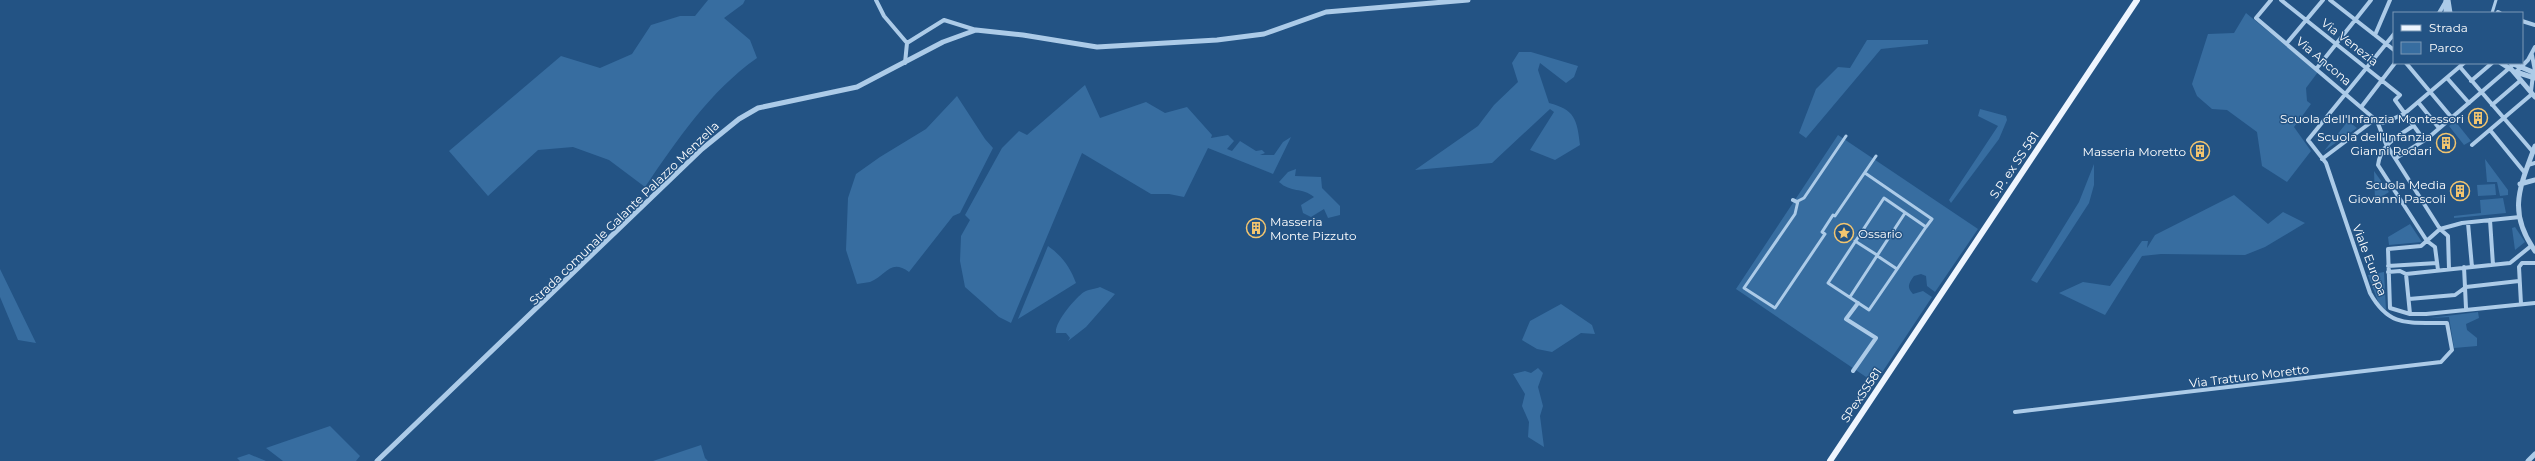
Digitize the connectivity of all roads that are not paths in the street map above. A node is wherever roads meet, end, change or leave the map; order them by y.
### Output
1 (876, 0) edge
2 (1468, 0) edge
3 (2137, 0) edge
4 (2271, 0) edge
5 (2281, 0) edge
6 (2323, 0) edge
7 (2330, 0) edge
8 (2371, 0) edge
9 (2390, 0) edge
10 (2447, 0) edge
11 (2496, 0) edge
12 (2441, 12) edge
13 (2446, 12) edge
14 (2450, 12) edge
15 (2492, 12) edge
16 (2306, 20) junction
17 (2356, 21) junction
18 (2523, 21) edge
19 (2535, 25) edge
20 (976, 30) junction
21 (2375, 35) junction
22 (2393, 35) edge
23 (907, 43) junction
24 (2287, 43) junction
25 (2386, 44) junction
26 (2336, 45) junction
27 (2535, 48) edge
28 (2393, 49) edge
29 (2532, 55) junction
30 (2523, 62) edge
31 (905, 63) junction
32 (2394, 64) edge
33 (2407, 64) edge
34 (2463, 64) edge
35 (2491, 64) edge
36 (2504, 64) edge
37 (2460, 67) junction
38 (2317, 68) junction
39 (2366, 68) junction
40 (2514, 68) edge
41 (2534, 74) edge
42 (2447, 78) junction
43 (2381, 80) junction
44 (2522, 80) junction
45 (2471, 81) junction
46 (2430, 92) junction
47 (2346, 93) junction
48 (2481, 93) junction
49 (2533, 94) edge
50 (2418, 102) junction
51 (2469, 104) junction
52 (2492, 105) junction
53 (2362, 106) junction
54 (2404, 114) junction
55 (2452, 118) junction
56 (2504, 119) junction
57 (2377, 121) junction
58 (2383, 123) junction
59 (2413, 126) junction
60 (2440, 128) junction
61 (2381, 129) junction
62 (2490, 130) junction
63 (1846, 136) dead end
64 (2424, 140) junction
65 (2386, 144) junction
66 (2472, 144) dead end
67 (2535, 146) edge
68 (2533, 152) junction
69 (1876, 156) dead end
70 (2396, 158) junction
71 (2322, 159) junction
72 (2535, 163) edge
73 (2528, 165) junction
74 (1865, 173) junction
75 (2525, 173) junction
76 (2535, 180) edge
77 (2520, 184) junction
78 (1905, 213) junction
79 (2520, 217) junction
80 (2490, 220) junction
81 (2468, 223) junction
82 (1926, 228) junction
83 (2440, 229) junction
84 (1856, 241) junction
85 (2427, 241) junction
86 (2532, 246) junction
87 (2535, 251) edge
88 (1878, 256) junction
89 (2535, 262) edge
90 (2437, 263) junction
91 (2493, 265) junction
92 (2388, 266) junction
93 (2464, 267) junction
94 (2472, 267) junction
95 (1897, 269) junction
96 (2449, 269) junction
97 (2438, 270) junction
98 (2388, 272) junction
99 (2406, 274) junction
100 (2518, 282) junction
101 (2466, 287) junction
102 (1850, 297) junction
103 (2409, 300) junction
104 (1858, 303) junction
105 (2535, 303) edge
106 (2521, 304) junction
107 (2466, 308) junction
108 (2410, 314) junction
109 (2426, 314) junction
110 (2427, 322) junction
111 (1910, 342) joint
112 (1853, 371) dead end
113 (2015, 412) dead end
114 (2535, 454) edge
115 (377, 461) edge
116 (1830, 461) edge
117 (2528, 461) edge

1 - 23 street
2 - 20 street, Strada comunale Galante Palazzo Menzella
3 - 111 main road, S.P. ex SS 581
4 - 24 street, Via Ancona
5 - 16 street, Via Venezia
6 - 16 street
7 - 17 street
8 - 17 street
9 - 21 street
10 - 12 street
10 - 13 street
10 - 14 street
11 - 15 street
16 - 24 street
16 - 26 street, Via Venezia
17 - 21 street
17 - 26 street
18 - 19 street
20 - 23 street
20 - 31 street, Strada comunale Galante Palazzo Menzella
21 - 25 street
22 - 25 street
23 - 31 street
24 - 38 street, Via Ancona
25 - 28 street
25 - 39 street
26 - 38 street
26 - 39 street, Via Venezia
27 - 29 street
29 - 30 street
29 - 41 street
31 - 115 street, Strada comunale Galante Palazzo Menzella
32 - 43 street
33 - 46 street
34 - 37 street
35 - 45 street
36 - 40 street
37 - 42 street
37 - 45 street
38 - 47 street, Via Ancona
39 - 43 street, Via Venezia
39 - 47 street
40 - 41 street
40 - 44 street
40 - 48 street
41 - 49 street
42 - 46 street
42 - 51 street
43 - 53 street
43 - 54 street, Via Venezia
44 - 49 street
44 - 52 street
45 - 48 street
46 - 50 street
46 - 55 street
47 - 53 street, Via Ancona
47 - 71 street, Viale Europa
48 - 51 street
48 - 52 street
49 - 56 street
50 - 54 street
50 - 60 street
51 - 55 street
52 - 56 street
53 - 57 street, Via Ancona
54 - 58 street
54 - 59 street, Via Venezia
55 - 60 street
56 - 62 street
56 - 68 street
57 - 58 street
57 - 61 street
57 - 71 street
58 - 61 street
59 - 64 street, Via Venezia
59 - 65 street
60 - 64 street
61 - 65 street
62 - 66 street
62 - 75 street
63 - 74 street
64 - 70 street
65 - 70 street
65 - 85 street
67 - 68 street
68 - 73 street
69 - 74 street
70 - 83 street
71 - 110 street, Viale Europa
72 - 73 street
73 - 75 street
74 - 82 street
75 - 77 street
76 - 77 street
77 - 79 street
78 - 82 street
78 - 84 street
78 - 88 street
79 - 80 street
79 - 86 street
80 - 81 street
80 - 91 street
81 - 83 street
81 - 94 street
82 - 95 street
83 - 85 street
83 - 96 street
84 - 88 street
84 - 102 street
85 - 90 street
85 - 92 street
86 - 87 street
86 - 91 street
88 - 95 street
88 - 102 street
89 - 100 street
90 - 92 street
90 - 97 street
91 - 94 street
92 - 98 street
93 - 94 street
93 - 96 street
93 - 101 street
95 - 104 street
96 - 97 street
97 - 99 street
98 - 99 street
98 - 108 street
99 - 103 street
100 - 101 street
100 - 106 street
101 - 103 street
101 - 107 street
102 - 104 street
103 - 108 street
104 - 112 street
105 - 106 street
106 - 107 street
107 - 109 street
108 - 109 street
109 - 110 street
110 - 113 street, Via Tratturo Moretto
111 - 116 main road, SPexSS581
114 - 117 street

